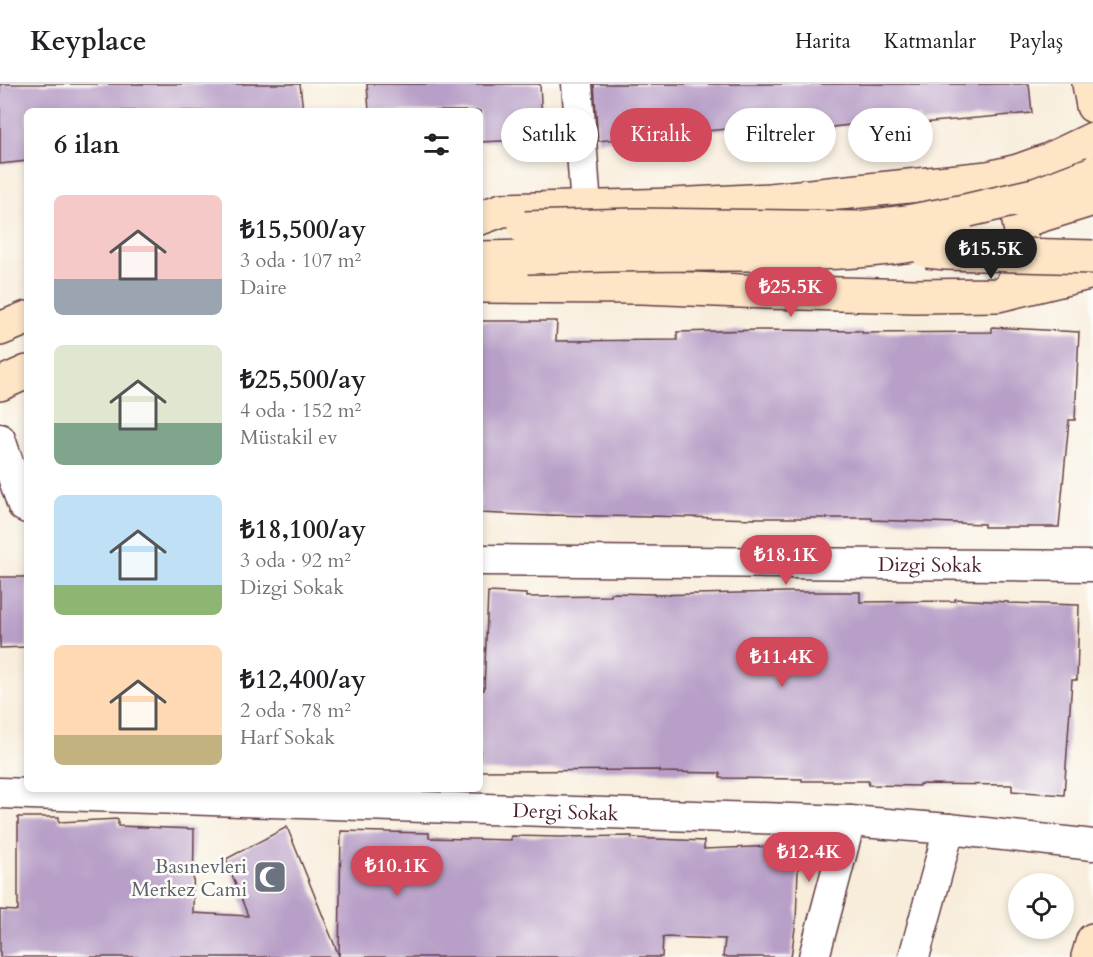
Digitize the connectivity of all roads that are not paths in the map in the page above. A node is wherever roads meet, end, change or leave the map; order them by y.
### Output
1 (577, 84) edge
2 (1089, 84) edge
3 (1093, 106) edge
4 (1093, 139) edge
5 (1093, 173) edge
6 (977, 179) junction
7 (1093, 199) edge
8 (586, 207) junction
9 (483, 217) edge
10 (483, 231) edge
11 (526, 242) junction
12 (893, 248) junction
13 (483, 257) edge
14 (1093, 257) edge
15 (1093, 272) edge
16 (483, 286) edge
17 (994, 295) junction
18 (24, 319) edge
19 (0, 329) edge
20 (24, 373) edge
21 (0, 384) edge
22 (0, 439) edge
23 (24, 506) edge
24 (483, 560) edge
25 (1093, 566) edge
26 (0, 793) edge
27 (850, 821) junction
28 (949, 829) junction
29 (1093, 845) edge
30 (1093, 939) edge
31 (814, 957) edge
32 (914, 957) edge
33 (1088, 957) edge

1 - 8 street
2 - 3 main road
4 - 6 main road
5 - 11 main road, bridge
6 - 8 main road
6 - 17 main road
7 - 12 main road, bridge
8 - 9 main road
10 - 11 main road
11 - 12 main road, bridge
11 - 13 main road
12 - 14 main road, bridge
15 - 17 main road
16 - 17 main road
18 - 19 main road
20 - 21 main road
22 - 23 street
24 - 25 street, Dizgi Sokak
26 - 27 street, Dergi Sokak
27 - 28 street, Dergi Sokak
27 - 31 street
28 - 29 street, Dergi Sokak
28 - 32 street
30 - 33 main road

